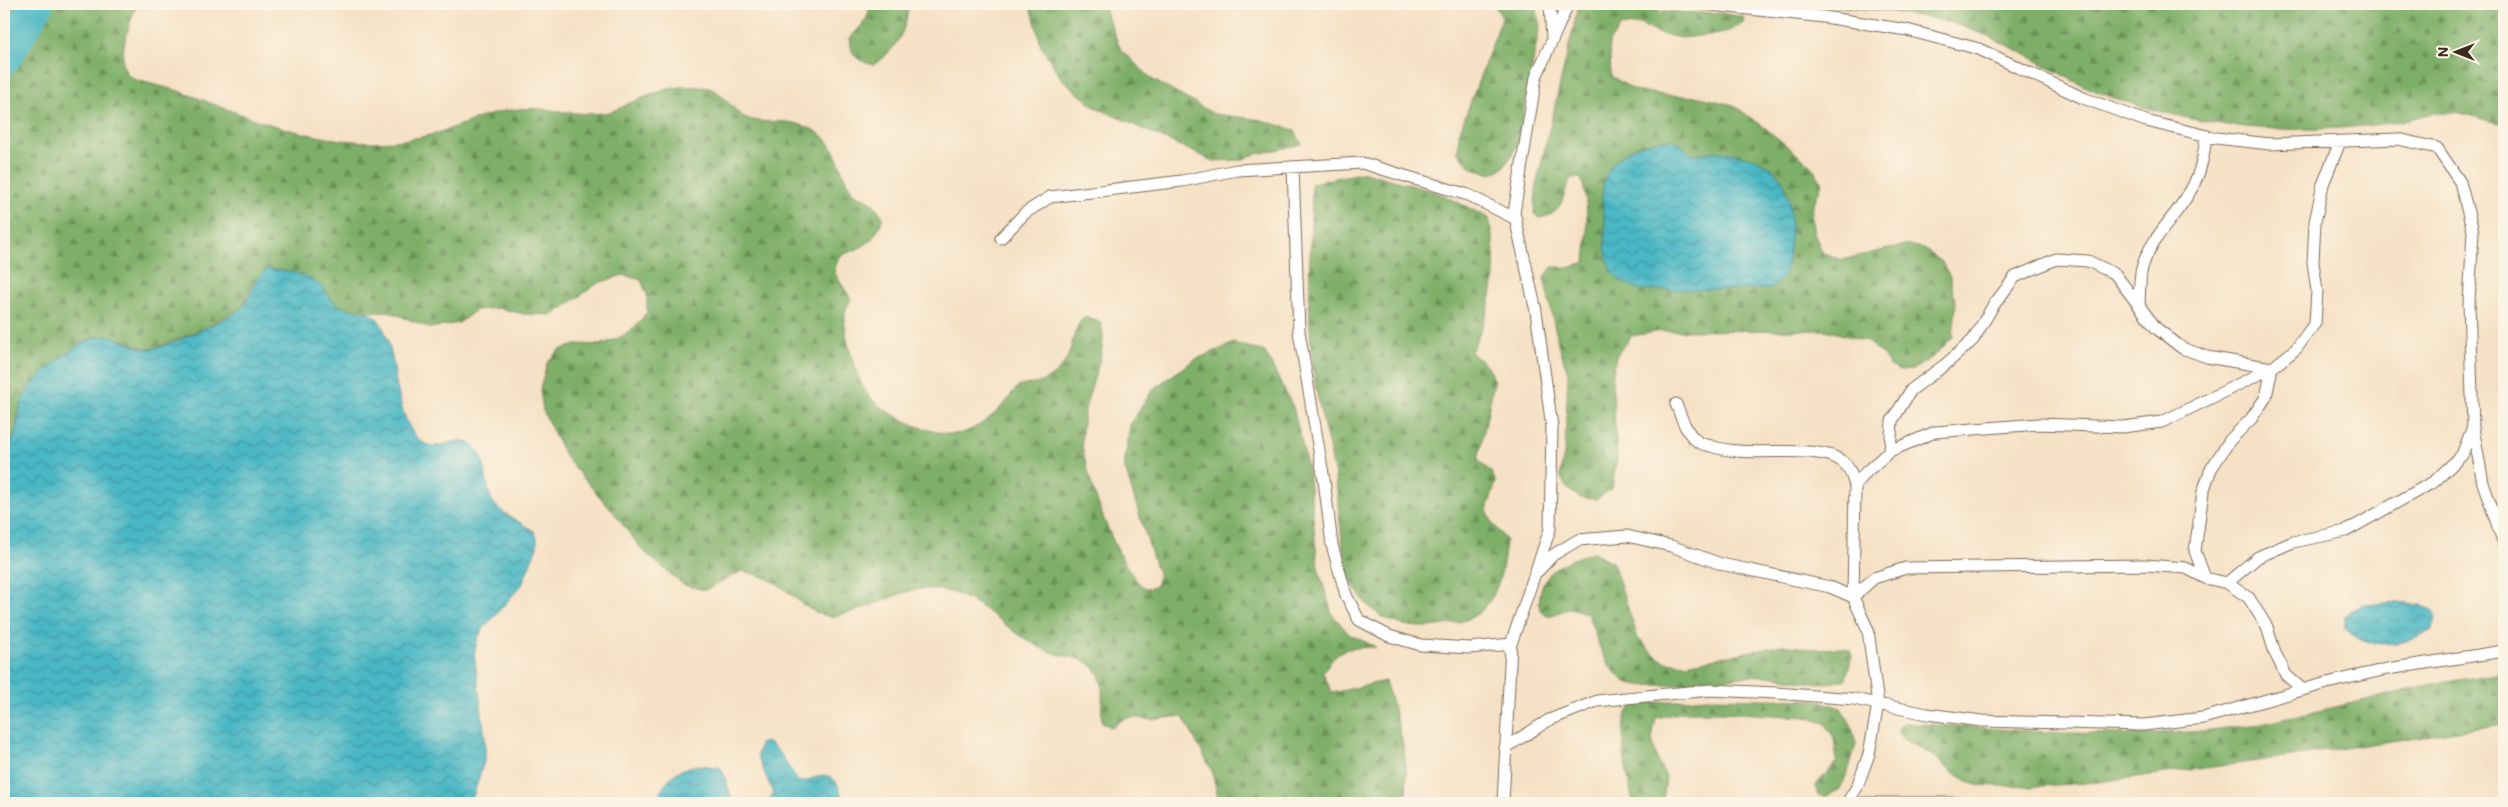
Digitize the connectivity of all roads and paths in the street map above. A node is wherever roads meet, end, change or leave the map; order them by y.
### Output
1 (1550, 4) edge
2 (1568, 4) edge
3 (1702, 4) edge
4 (1552, 40) junction
5 (2206, 136) junction
6 (2340, 142) junction
7 (1293, 168) junction
8 (1516, 219) junction
9 (1001, 238) dead end
10 (2139, 303) junction
11 (2272, 368) junction
12 (1676, 404) dead end
13 (2473, 428) junction
14 (1890, 451) junction
15 (1855, 486) junction
16 (2504, 544) edge
17 (1535, 574) junction
18 (2205, 578) junction
19 (2227, 583) junction
20 (1853, 597) junction
21 (1511, 644) junction
22 (2504, 651) edge
23 (2304, 690) junction
24 (1878, 704) junction
25 (1504, 748) junction
26 (1503, 803) edge
27 (1847, 803) edge
28 (1863, 803) edge
29 (1972, 803) edge

1 - 4 lane
2 - 4 lane
3 - 5 lane
4 - 8 lane
5 - 6 lane
5 - 10 lane
6 - 11 lane
6 - 13 lane
7 - 8 lane
7 - 9 lane
7 - 21 lane
8 - 17 lane
10 - 11 lane
10 - 14 lane
11 - 14 lane
11 - 18 lane
12 - 15 lane
13 - 16 lane
13 - 19 lane
14 - 15 lane
15 - 20 lane
17 - 20 lane
17 - 21 lane
18 - 19 lane
18 - 20 lane
19 - 23 lane
20 - 24 lane
21 - 25 lane
22 - 23 lane
23 - 24 lane
24 - 25 lane
24 - 27 lane
25 - 26 lane
28 - 29 lane

